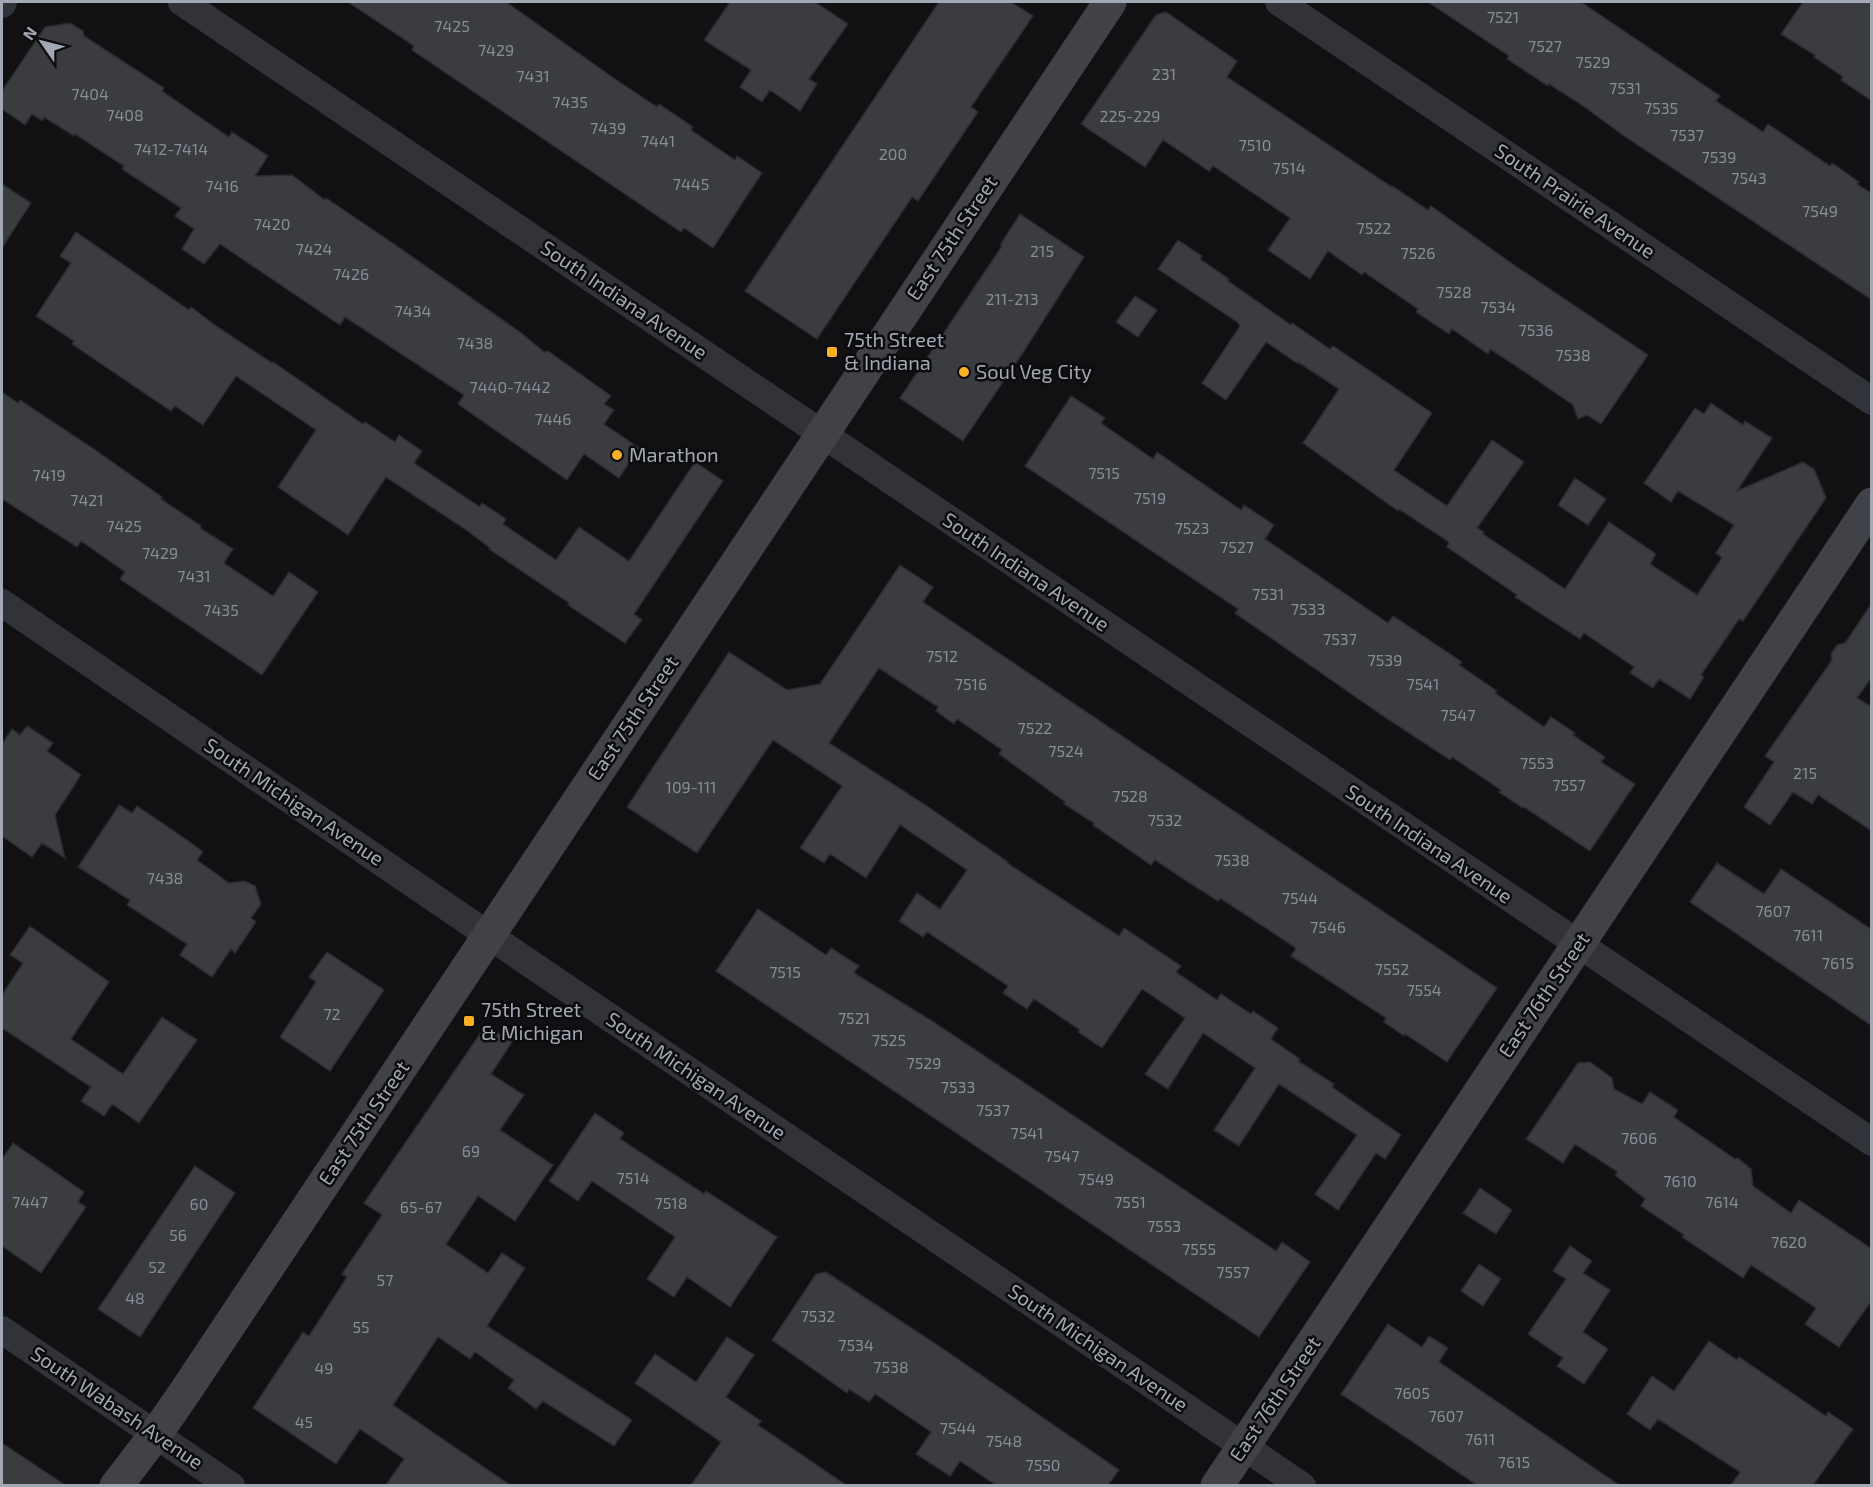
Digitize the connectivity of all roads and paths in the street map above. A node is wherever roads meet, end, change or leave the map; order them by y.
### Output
1 (182, 2) edge
2 (1110, 2) edge
3 (1279, 2) edge
4 (1872, 401) edge
5 (821, 435) junction
6 (1872, 504) edge
7 (2, 603) edge
8 (489, 935) junction
9 (1578, 944) junction
10 (1872, 1142) edge
11 (2, 1330) edge
12 (156, 1434) junction
13 (1244, 1446) junction
14 (116, 1485) edge
15 (127, 1485) edge
16 (231, 1485) edge
17 (1217, 1485) edge
18 (1302, 1485) edge

1 - 5 street, South Indiana Avenue
2 - 5 street, East 75th Street
3 - 4 street, South Prairie Avenue
5 - 8 street, East 75th Street
5 - 9 street, South Indiana Avenue
6 - 9 street, East 76th Street
7 - 8 street, South Michigan Avenue
8 - 12 street, East 75th Street
8 - 13 street, South Michigan Avenue
9 - 10 street, South Indiana Avenue
9 - 13 street, East 76th Street
11 - 12 street, South Wabash Avenue
12 - 14 street, East 75th Street
12 - 15 street, East 75th Street
12 - 16 street, South Wabash Avenue
13 - 17 street, East 76th Street
13 - 18 street, South Michigan Avenue

